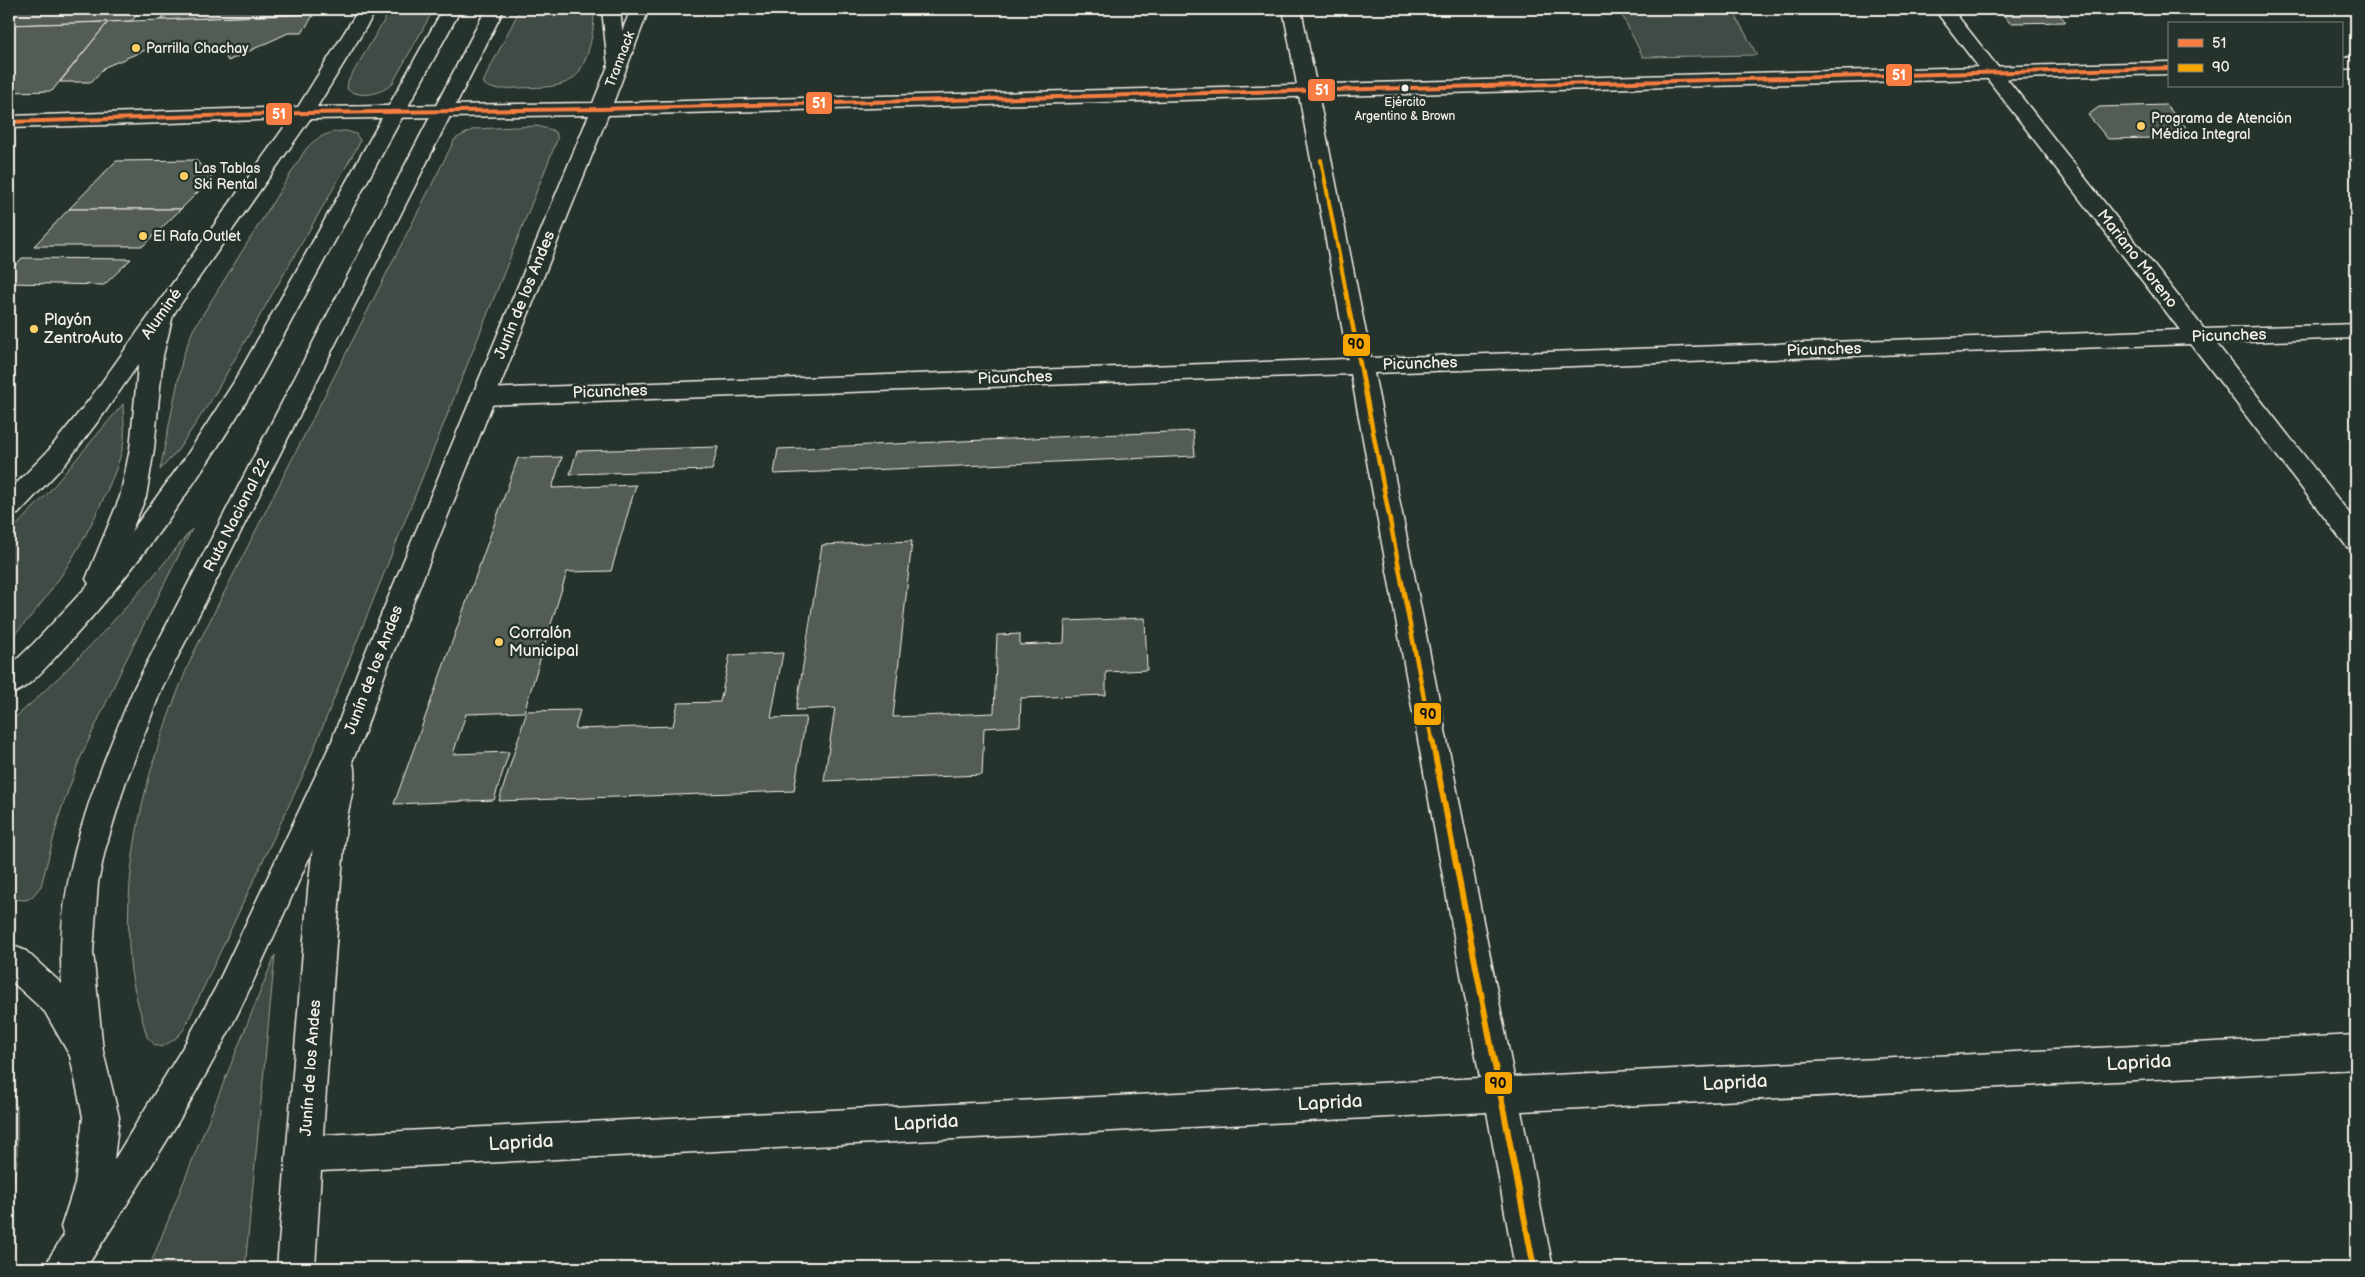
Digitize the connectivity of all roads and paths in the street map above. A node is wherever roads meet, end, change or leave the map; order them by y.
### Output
1 (452, 9) edge
2 (495, 9) edge
3 (611, 9) edge
4 (640, 9) edge
5 (1292, 9) edge
6 (1943, 9) edge
7 (367, 11) edge
8 (2342, 63) edge
9 (2356, 63) edge
10 (617, 66) junction
11 (2168, 68) edge
12 (1992, 72) junction
13 (1308, 90) junction
14 (601, 109) junction
15 (443, 111) junction
16 (395, 112) junction
17 (304, 113) junction
18 (9, 122) edge
19 (162, 315) junction
20 (2356, 331) edge
21 (2198, 337) junction
22 (1360, 366) junction
23 (483, 396) junction
24 (9, 507) edge
25 (2356, 540) edge
26 (88, 603) junction
27 (9, 684) edge
28 (348, 737) junction
29 (9, 959) edge
30 (86, 1050) junction
31 (2356, 1052) edge
32 (1500, 1094) junction
33 (304, 1154) junction
34 (67, 1262) edge
35 (296, 1268) edge
36 (1534, 1268) edge

1 - 16 street
2 - 15 street, Ruta Nacional 22
3 - 10 street
4 - 10 street, Trannack
5 - 13 street
6 - 12 street, Mariano Moreno
7 - 17 street, Aluminé
8 - 9 street
10 - 14 street, Trannack
11 - 12 street
12 - 13 street
12 - 21 street, Mariano Moreno
13 - 14 street
13 - 22 street
14 - 15 street
14 - 23 street, Junín de los Andes
15 - 16 street
15 - 30 street, Ruta Nacional 22
16 - 17 street
16 - 26 street
17 - 18 street
17 - 19 street, Aluminé
19 - 24 street, Aluminé
19 - 26 street
20 - 21 street, Picunches
21 - 22 street, Picunches
21 - 25 street, Mariano Moreno
22 - 23 street, Picunches
22 - 32 street
23 - 28 street, Junín de los Andes
26 - 27 street
28 - 33 street, Junín de los Andes
28 - 34 street
29 - 30 street
30 - 34 street
31 - 32 street, Laprida
32 - 33 street, Laprida
32 - 36 street
33 - 35 street, Junín de los Andes

